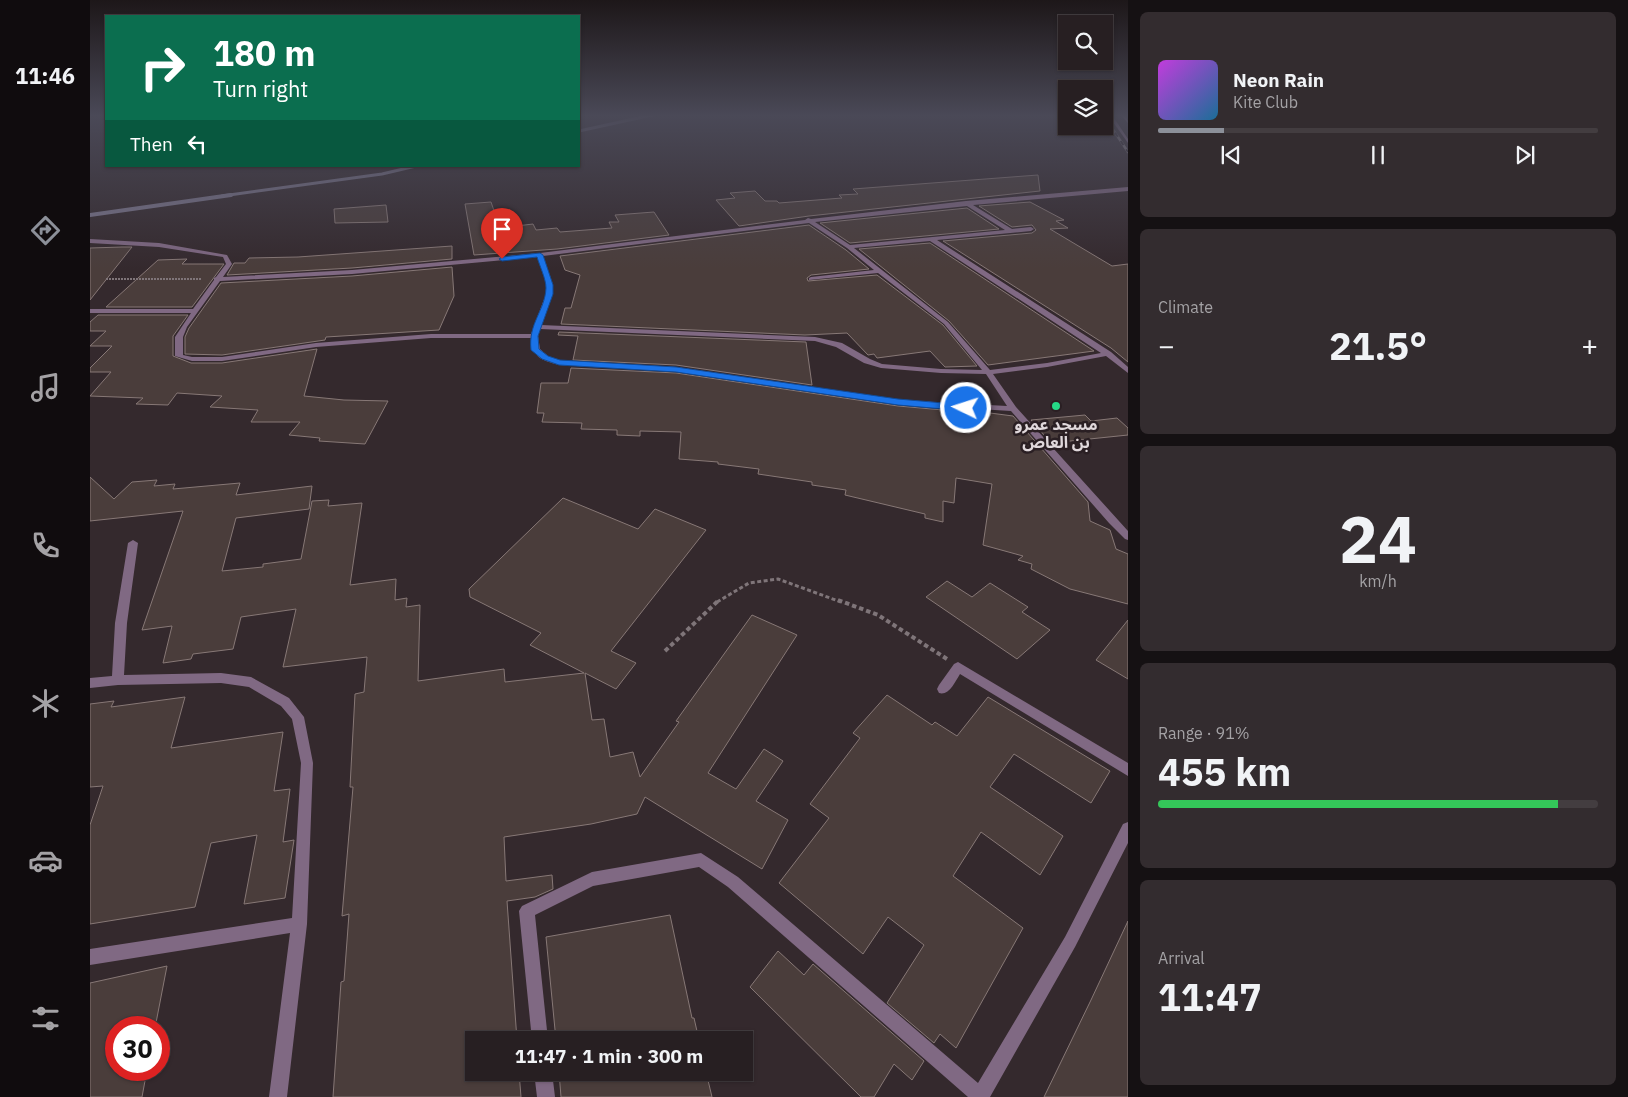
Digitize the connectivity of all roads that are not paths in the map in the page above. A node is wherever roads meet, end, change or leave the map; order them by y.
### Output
1 (1127, 191) edge
2 (966, 204) junction
3 (808, 220) junction
4 (1031, 230) dead end
5 (1011, 231) junction
6 (930, 239) junction
7 (90, 241) edge
8 (848, 247) junction
9 (540, 255) junction
10 (880, 271) junction
11 (811, 278) dead end
12 (216, 279) junction
13 (90, 311) edge
14 (195, 311) junction
15 (538, 327) junction
16 (534, 336) junction
17 (1108, 354) junction
18 (1128, 371) edge
19 (988, 372) junction
20 (1012, 410) junction
21 (1128, 536) edge
22 (133, 543) dead end
23 (118, 680) junction
24 (90, 683) edge
25 (943, 689) dead end
26 (1128, 770) edge
27 (1128, 829) edge
28 (299, 924) junction
29 (90, 957) edge
30 (539, 1031) edge
31 (545, 1081) edge
32 (278, 1097) edge
33 (546, 1097) edge
34 (980, 1097) edge

1 - 2 street
2 - 3 street
2 - 5 street
3 - 8 street
3 - 9 street
4 - 5 street
5 - 6 street
6 - 8 street
6 - 17 street
7 - 12 street
8 - 10 street
9 - 12 street
9 - 15 street
10 - 11 street
10 - 19 street
12 - 14 street
13 - 14 street
14 - 16 street
15 - 16 street
15 - 19 street
16 - 20 street
17 - 18 street
17 - 19 street
19 - 20 street
20 - 21 street
22 - 23 street
23 - 24 street
23 - 28 street
25 - 26 street
27 - 34 street
28 - 29 street
28 - 32 street
30 - 34 street
31 - 33 street

